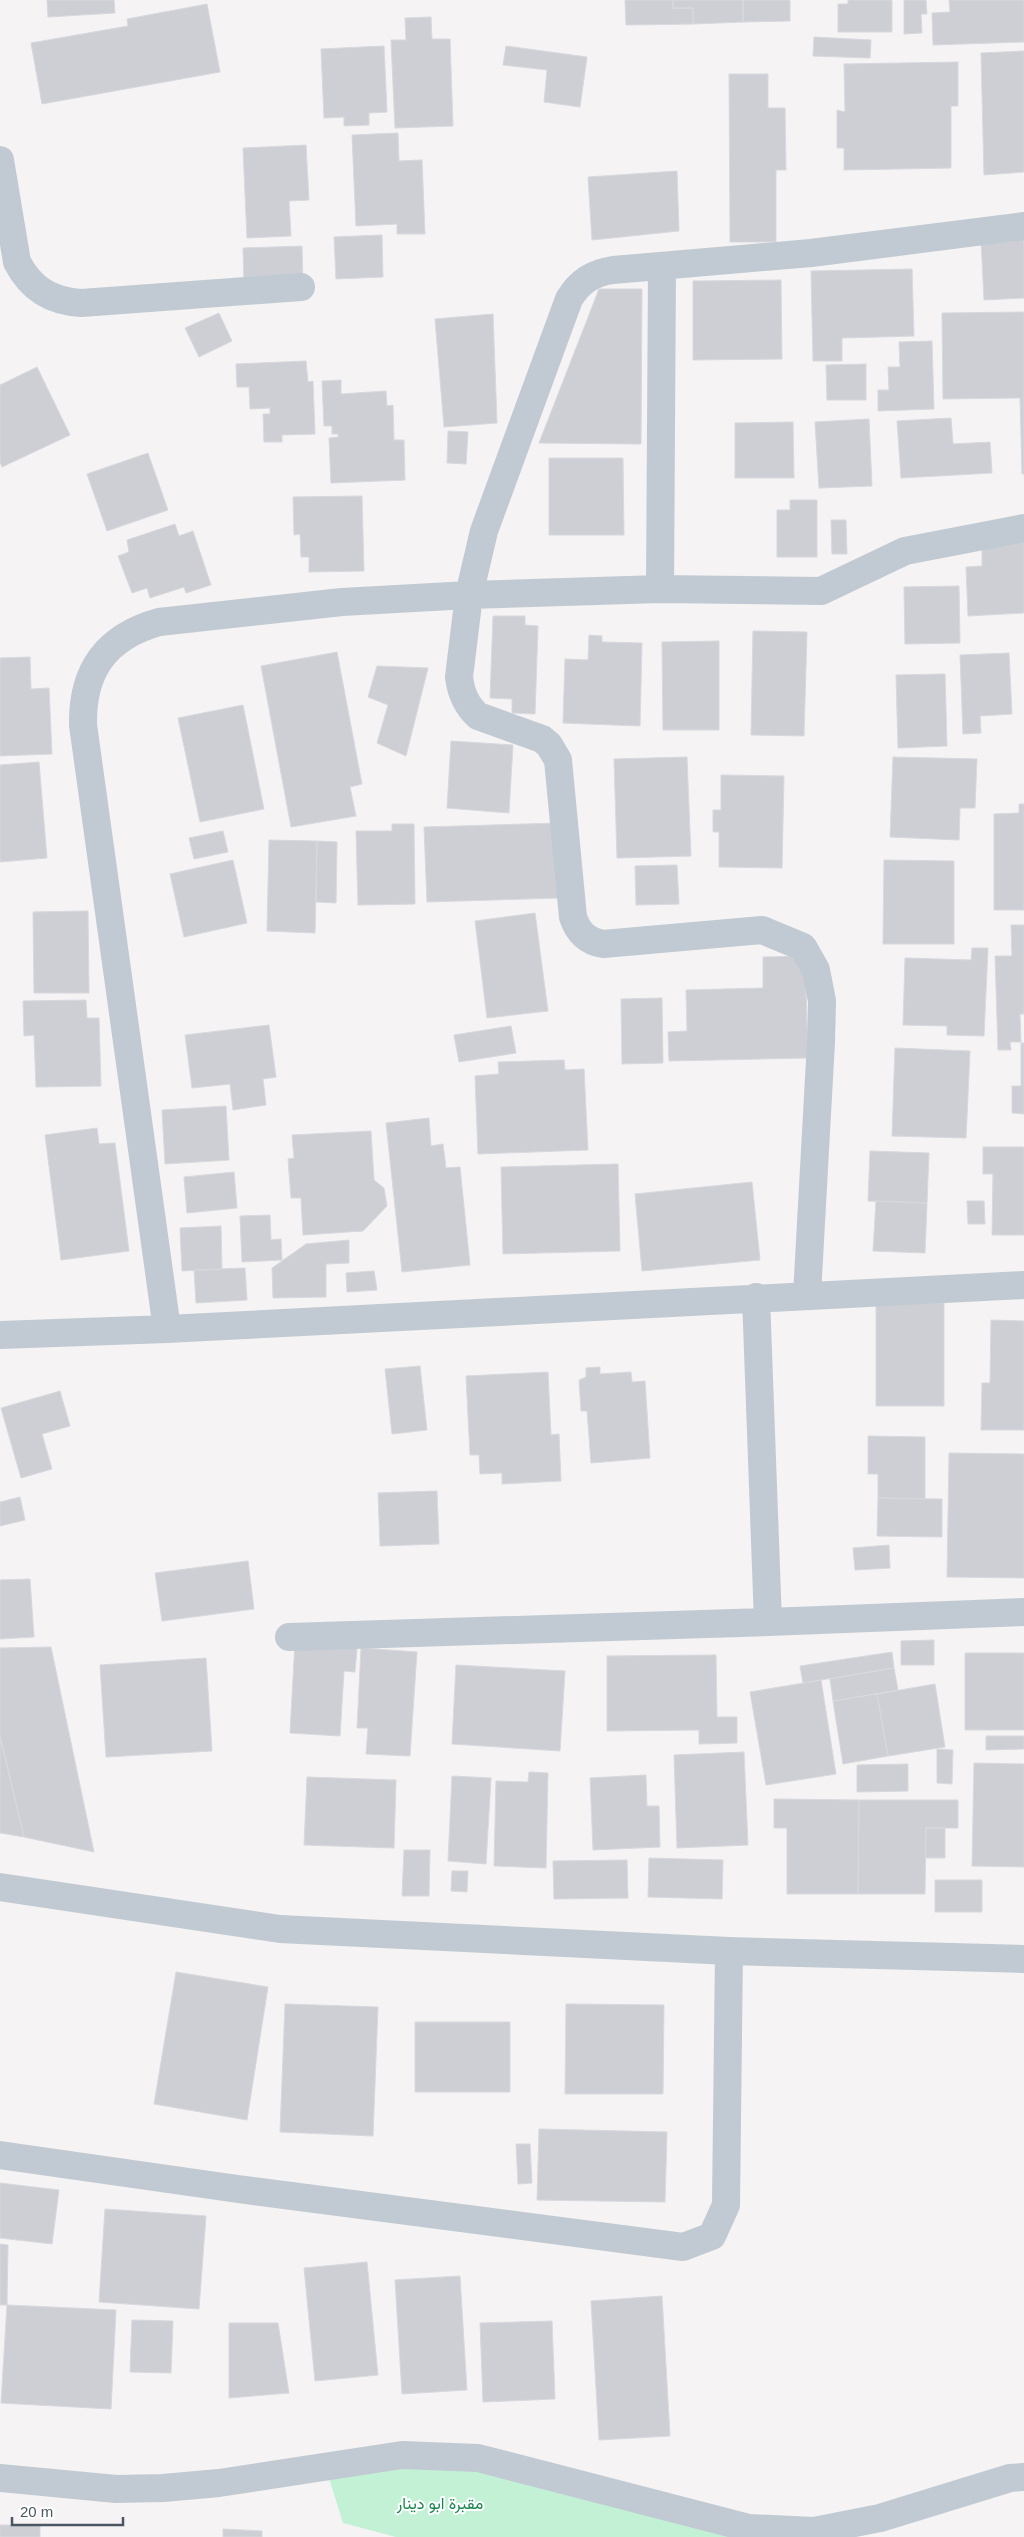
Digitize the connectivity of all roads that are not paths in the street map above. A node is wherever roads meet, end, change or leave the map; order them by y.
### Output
1 (0, 160) edge
2 (1024, 226) edge
3 (662, 267) junction
4 (301, 287) dead end
5 (1024, 528) edge
6 (660, 589) junction
7 (469, 595) junction
8 (1024, 1285) edge
9 (806, 1295) junction
10 (756, 1297) junction
11 (168, 1329) junction
12 (0, 1335) edge
13 (1024, 1612) edge
14 (768, 1622) junction
15 (289, 1637) dead end
16 (0, 1887) edge
17 (729, 1951) junction
18 (1024, 1958) edge
19 (0, 2155) edge
20 (0, 2478) edge
21 (1024, 2478) edge
22 (880, 2528) edge

1 - 4 street
2 - 3 street
3 - 6 street
3 - 7 street
5 - 6 street
6 - 7 street
7 - 9 street
7 - 11 street
8 - 9 street
9 - 10 street
10 - 11 street
10 - 14 street
11 - 12 street
13 - 14 street
14 - 15 street
16 - 17 street
17 - 18 street
17 - 19 street
20 - 22 street
21 - 22 street

